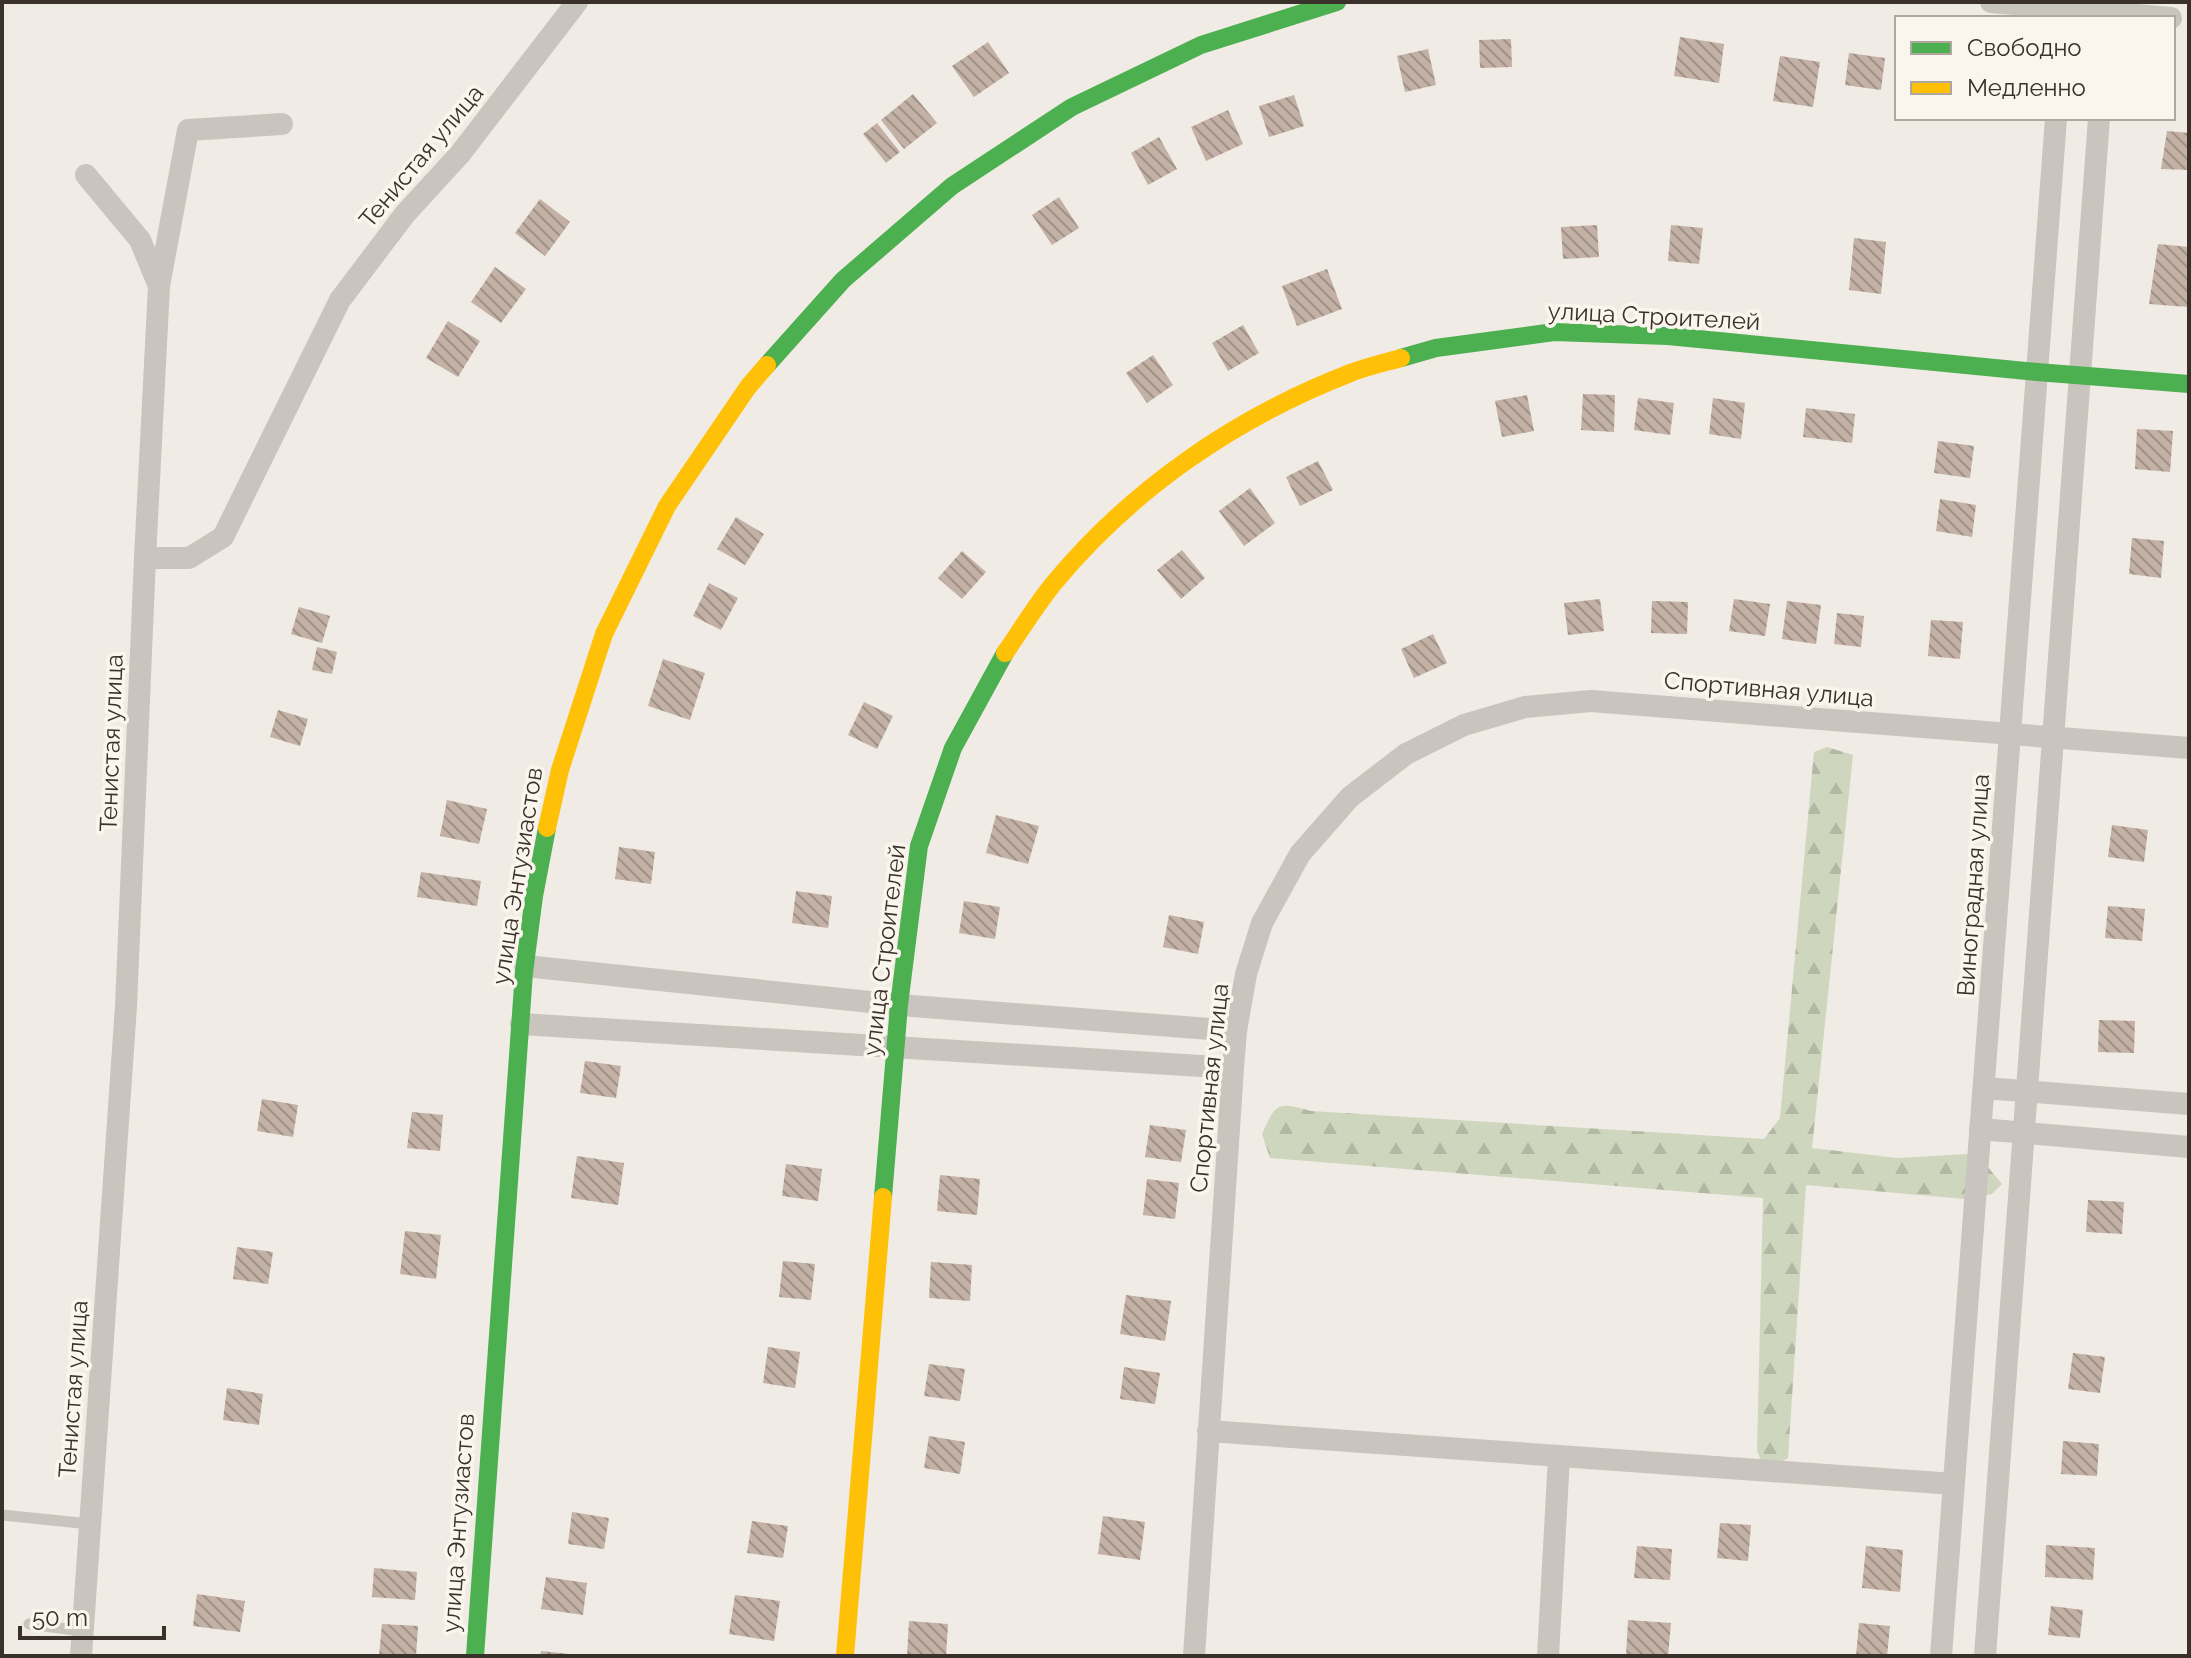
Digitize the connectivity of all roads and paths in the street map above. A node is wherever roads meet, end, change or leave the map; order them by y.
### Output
1 (577, 2) edge
2 (1337, 2) edge
3 (1991, 2) edge
4 (2064, 10) edge
5 (2107, 11) edge
6 (2153, 16) edge
7 (2056, 120) edge
8 (2099, 120) edge
9 (282, 124) dead end
10 (86, 175) dead end
11 (159, 286) junction
12 (2037, 372) junction
13 (2080, 376) junction
14 (2189, 384) edge
15 (145, 558) junction
16 (2010, 734) junction
17 (2053, 737) junction
18 (2189, 748) edge
19 (525, 966) junction
20 (899, 1005) junction
21 (521, 1024) junction
22 (1236, 1031) junction
23 (896, 1046) junction
24 (1233, 1068) junction
25 (1984, 1088) junction
26 (2027, 1091) junction
27 (2189, 1104) edge
28 (1980, 1129) junction
29 (2024, 1133) junction
30 (2189, 1147) edge
31 (1208, 1431) junction
32 (1559, 1457) junction
33 (1954, 1484) junction
34 (2, 1515) edge
35 (90, 1524) junction
36 (29, 1624) dead end
37 (83, 1631) junction
38 (81, 1656) edge
39 (475, 1656) edge
40 (845, 1656) edge
41 (1194, 1656) edge
42 (1548, 1656) edge
43 (1941, 1656) edge
44 (1985, 1656) edge

1 - 15 street, Тенистая улица
2 - 19 street, улица Энтузиастов
3 - 4 street
4 - 5 street
5 - 6 street
7 - 12 street, Виноградная улица
8 - 13 street
9 - 11 street
10 - 11 street
11 - 15 street
12 - 13 street, улица Строителей
12 - 16 street, Виноградная улица
12 - 20 street, улица Строителей
13 - 14 street, улица Строителей
13 - 17 street
15 - 35 street, Тенистая улица
16 - 17 street, Спортивная улица
16 - 22 street, Спортивная улица
16 - 25 street, Виноградная улица
17 - 18 street, Спортивная улица
17 - 26 street
19 - 20 street
19 - 21 street, улица Энтузиастов
20 - 22 street
20 - 23 street, улица Строителей
21 - 23 street
21 - 39 street, улица Энтузиастов
22 - 24 street, Спортивная улица
23 - 24 street
23 - 40 street, улица Строителей
24 - 31 street, Спортивная улица
25 - 26 street
25 - 28 street, Виноградная улица
26 - 27 street
26 - 29 street
28 - 29 street
28 - 33 street, Виноградная улица
29 - 30 street
29 - 44 street
31 - 32 street
31 - 41 street, Спортивная улица
32 - 33 street
32 - 42 street
33 - 43 street, Виноградная улица
34 - 35 lane
35 - 37 street, Тенистая улица
36 - 37 lane
37 - 38 street, Тенистая улица

